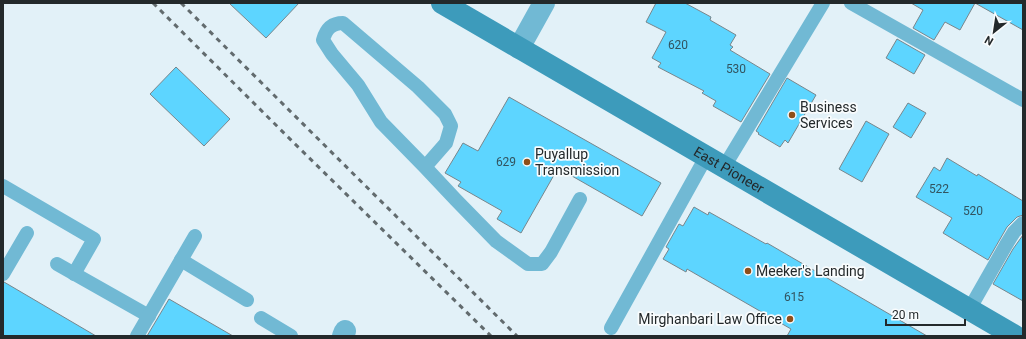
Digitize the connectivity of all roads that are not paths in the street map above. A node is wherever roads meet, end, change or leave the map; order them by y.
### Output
1 (442, 3) edge
2 (544, 3) edge
3 (823, 3) edge
4 (861, 5) edge
5 (519, 48) junction
6 (1023, 100) edge
7 (715, 162) junction
8 (425, 167) junction
9 (3, 186) edge
10 (580, 199) dead end
11 (1023, 223) edge
12 (27, 233) dead end
13 (195, 236) dead end
14 (180, 260) junction
15 (57, 264) dead end
16 (3, 274) edge
17 (74, 274) junction
18 (247, 300) dead end
19 (970, 310) junction
20 (149, 316) junction
21 (261, 318) dead end
22 (611, 328) dead end
23 (137, 336) edge
24 (291, 336) edge
25 (1015, 336) edge

1 - 5 main road, East Pioneer
2 - 5 street
3 - 7 lane
4 - 6 lane
5 - 7 main road, East Pioneer
7 - 19 main road, East Pioneer
7 - 22 lane
8 - 8 lane
8 - 10 lane
9 - 17 lane
11 - 19 lane
12 - 16 lane
13 - 14 lane
14 - 18 lane
14 - 20 lane
15 - 17 lane
17 - 20 lane
19 - 25 main road, East Pioneer
20 - 23 lane
21 - 24 lane

